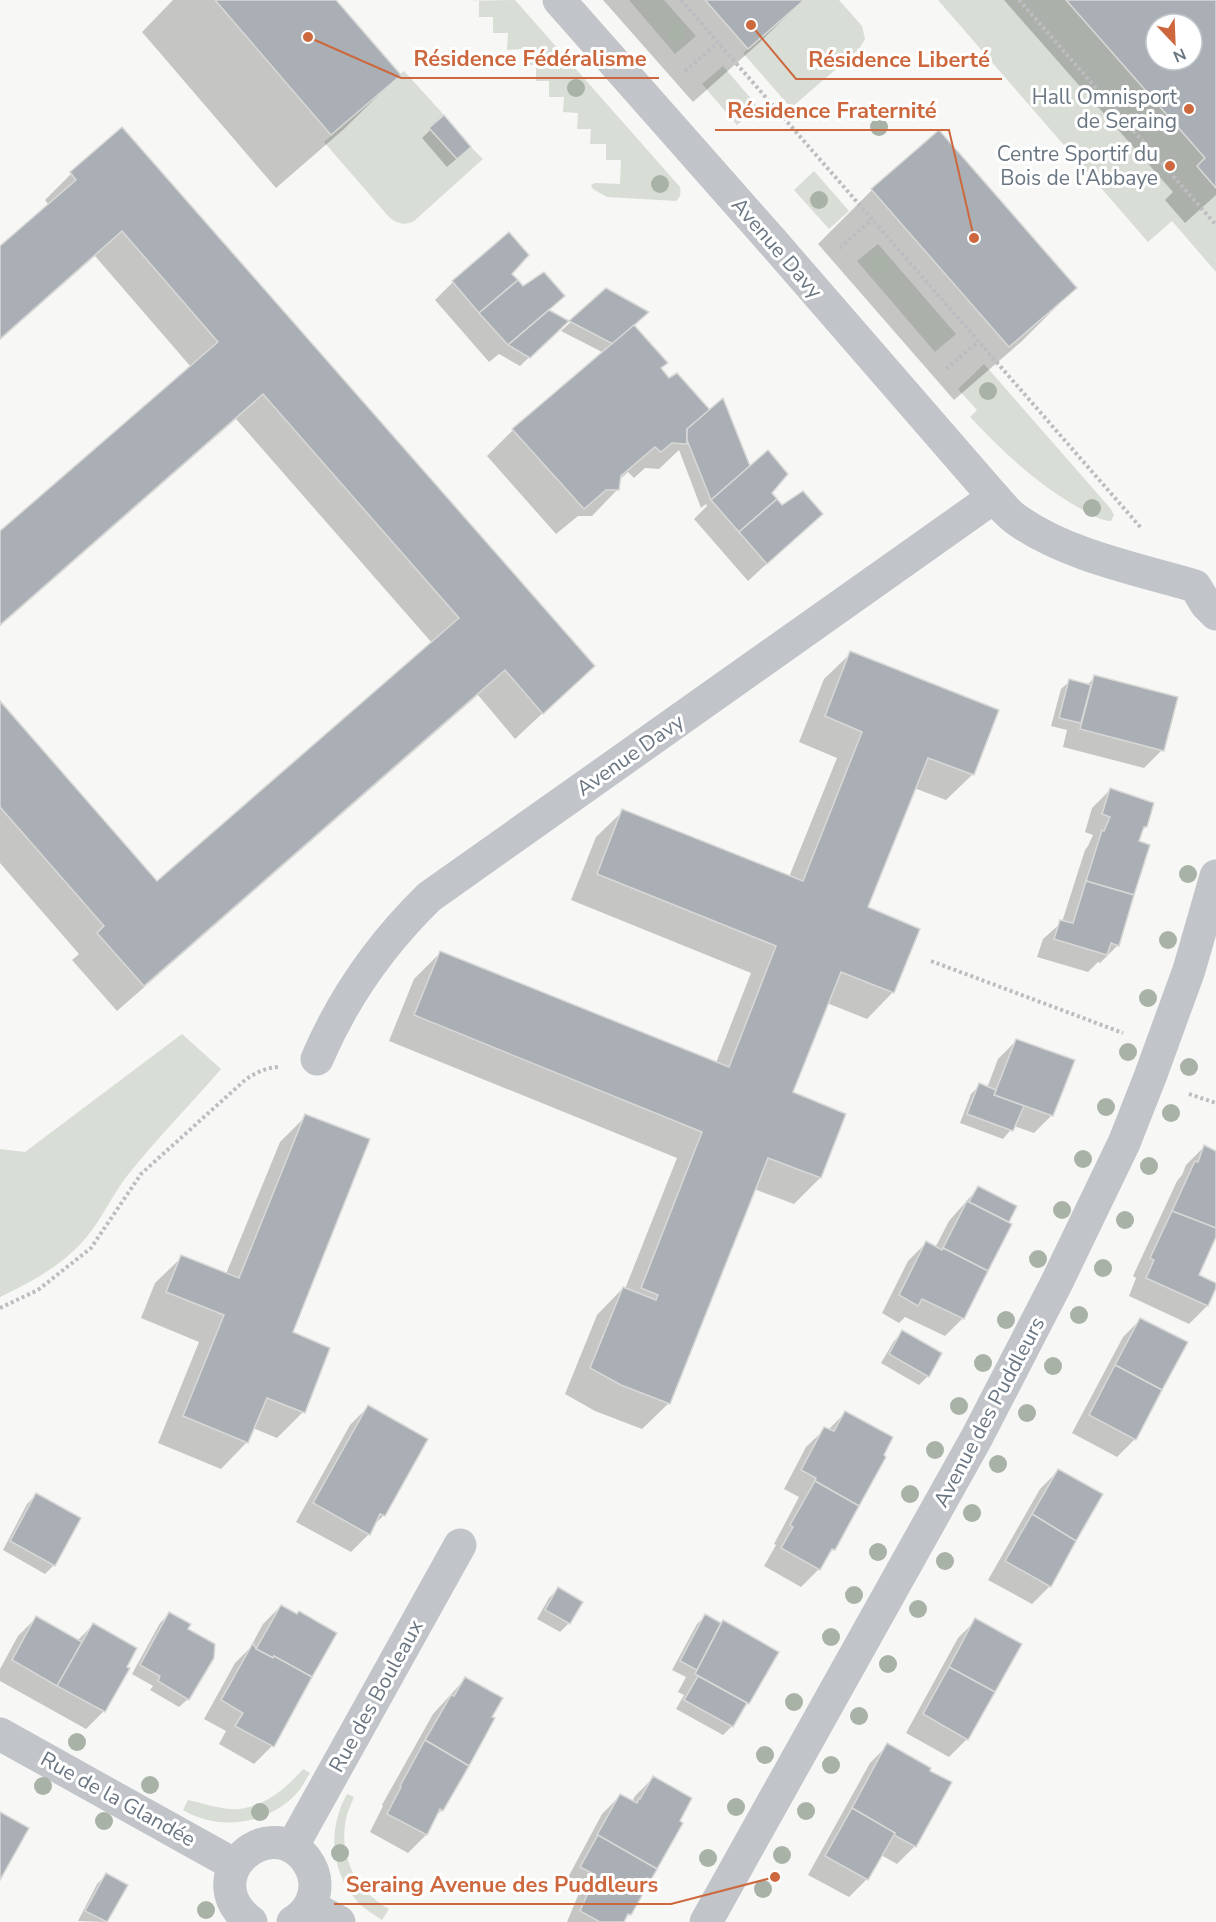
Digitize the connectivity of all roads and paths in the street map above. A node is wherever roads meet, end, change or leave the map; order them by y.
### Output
1 (559, 0) edge
2 (681, 0) edge
3 (1019, 0) edge
4 (718, 43) junction
5 (685, 71) dead end
6 (872, 219) junction
7 (1216, 225) edge
8 (840, 248) dead end
9 (979, 341) junction
10 (946, 369) dead end
11 (994, 497) junction
12 (1147, 534) dead end
13 (1205, 581) edge
14 (1216, 614) edge
15 (1216, 876) edge
16 (931, 961) dead end
17 (1124, 1034) dead end
18 (317, 1059) joint
19 (1189, 1094) dead end
20 (1216, 1103) edge
21 (0, 1308) edge
22 (460, 1545) dead end
23 (0, 1734) edge
24 (292, 1847) junction
25 (235, 1865) junction
26 (302, 1914) edge
27 (250, 1922) edge
28 (339, 1922) edge
29 (706, 1922) edge

1 - 11 street, Avenue Davy
2 - 4 path
3 - 7 path
4 - 5 path
4 - 6 path
6 - 8 path
6 - 9 path
9 - 10 path
9 - 12 path
11 - 13 street, Avenue Davy
11 - 18 street, Avenue Davy
13 - 14 street, Avenue Davy
15 - 29 street, Avenue des Puddleurs
16 - 17 path
18 - 21 path
19 - 20 path
22 - 24 street, Rue des Bouleaux
23 - 25 street, Rue de la Glandée
24 - 25 street
24 - 26 street
25 - 27 street
26 - 28 street

